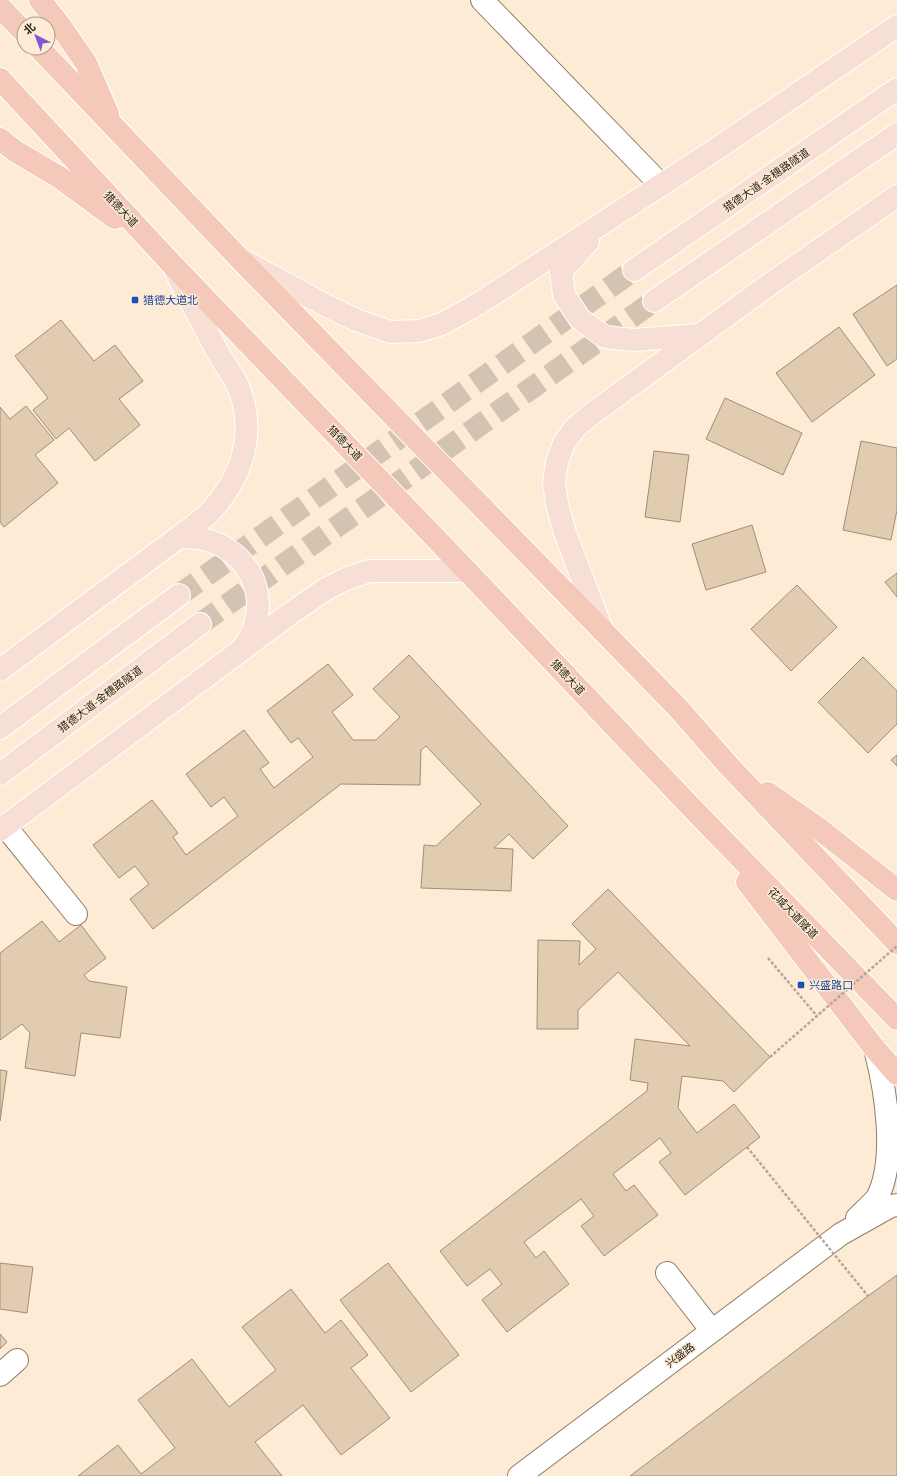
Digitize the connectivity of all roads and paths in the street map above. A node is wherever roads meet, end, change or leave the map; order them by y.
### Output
1 (40, 0) edge
2 (490, 2) edge
3 (0, 7) edge
4 (16, 24) edge
5 (897, 26) edge
6 (46, 56) edge
7 (0, 79) edge
8 (897, 89) edge
9 (114, 128) junction
10 (897, 134) edge
11 (0, 139) edge
12 (661, 185) junction
13 (897, 196) edge
14 (607, 220) junction
15 (240, 259) junction
16 (169, 260) junction
17 (634, 270) tunnel mouth
18 (654, 301) tunnel mouth
19 (698, 336) junction
20 (179, 537) junction
21 (467, 571) junction
22 (179, 595) tunnel mouth
23 (200, 624) tunnel mouth
24 (602, 630) junction
25 (243, 648) junction
26 (0, 670) edge
27 (0, 728) edge
28 (728, 765) junction
29 (0, 774) edge
30 (690, 806) junction
31 (3, 828) edge
32 (897, 890) edge
33 (76, 914) dead end
34 (897, 944) edge
35 (768, 958) dead end
36 (817, 1016) junction
37 (897, 1019) edge
38 (875, 1049) junction
39 (770, 1057) dead end
40 (897, 1074) edge
41 (747, 1147) dead end
42 (897, 1205) edge
43 (841, 1234) junction
44 (667, 1273) dead end
45 (868, 1296) dead end
46 (712, 1331) junction
47 (18, 1360) dead end
48 (0, 1375) edge
49 (519, 1476) edge

1 - 9 highway
2 - 12 street
3 - 4 highway
5 - 12 main road
6 - 9 highway
7 - 16 highway, 猎德大道
8 - 17 main road, 猎德大道-金穗路隧道
9 - 15 highway
10 - 18 main road
11 - 16 highway
12 - 14 main road
13 - 19 main road
14 - 15 main road
14 - 19 main road
15 - 24 highway
16 - 20 main road
16 - 21 highway, 猎德大道
19 - 24 main road
20 - 25 main road
20 - 26 main road
21 - 25 main road
21 - 30 highway, 猎德大道
22 - 27 main road
23 - 29 main road, 猎德大道-金穗路隧道
24 - 28 highway
25 - 31 main road
28 - 32 highway
28 - 34 highway
30 - 37 highway, 花城大道隧道
30 - 38 highway
31 - 33 street
34 - 36 path, bridge
35 - 36 path
36 - 39 path, bridge
38 - 40 highway
38 - 43 street
41 - 45 path, bridge
42 - 43 street
43 - 46 street, 兴盛路
44 - 46 street
46 - 49 street, 兴盛路
47 - 48 street

